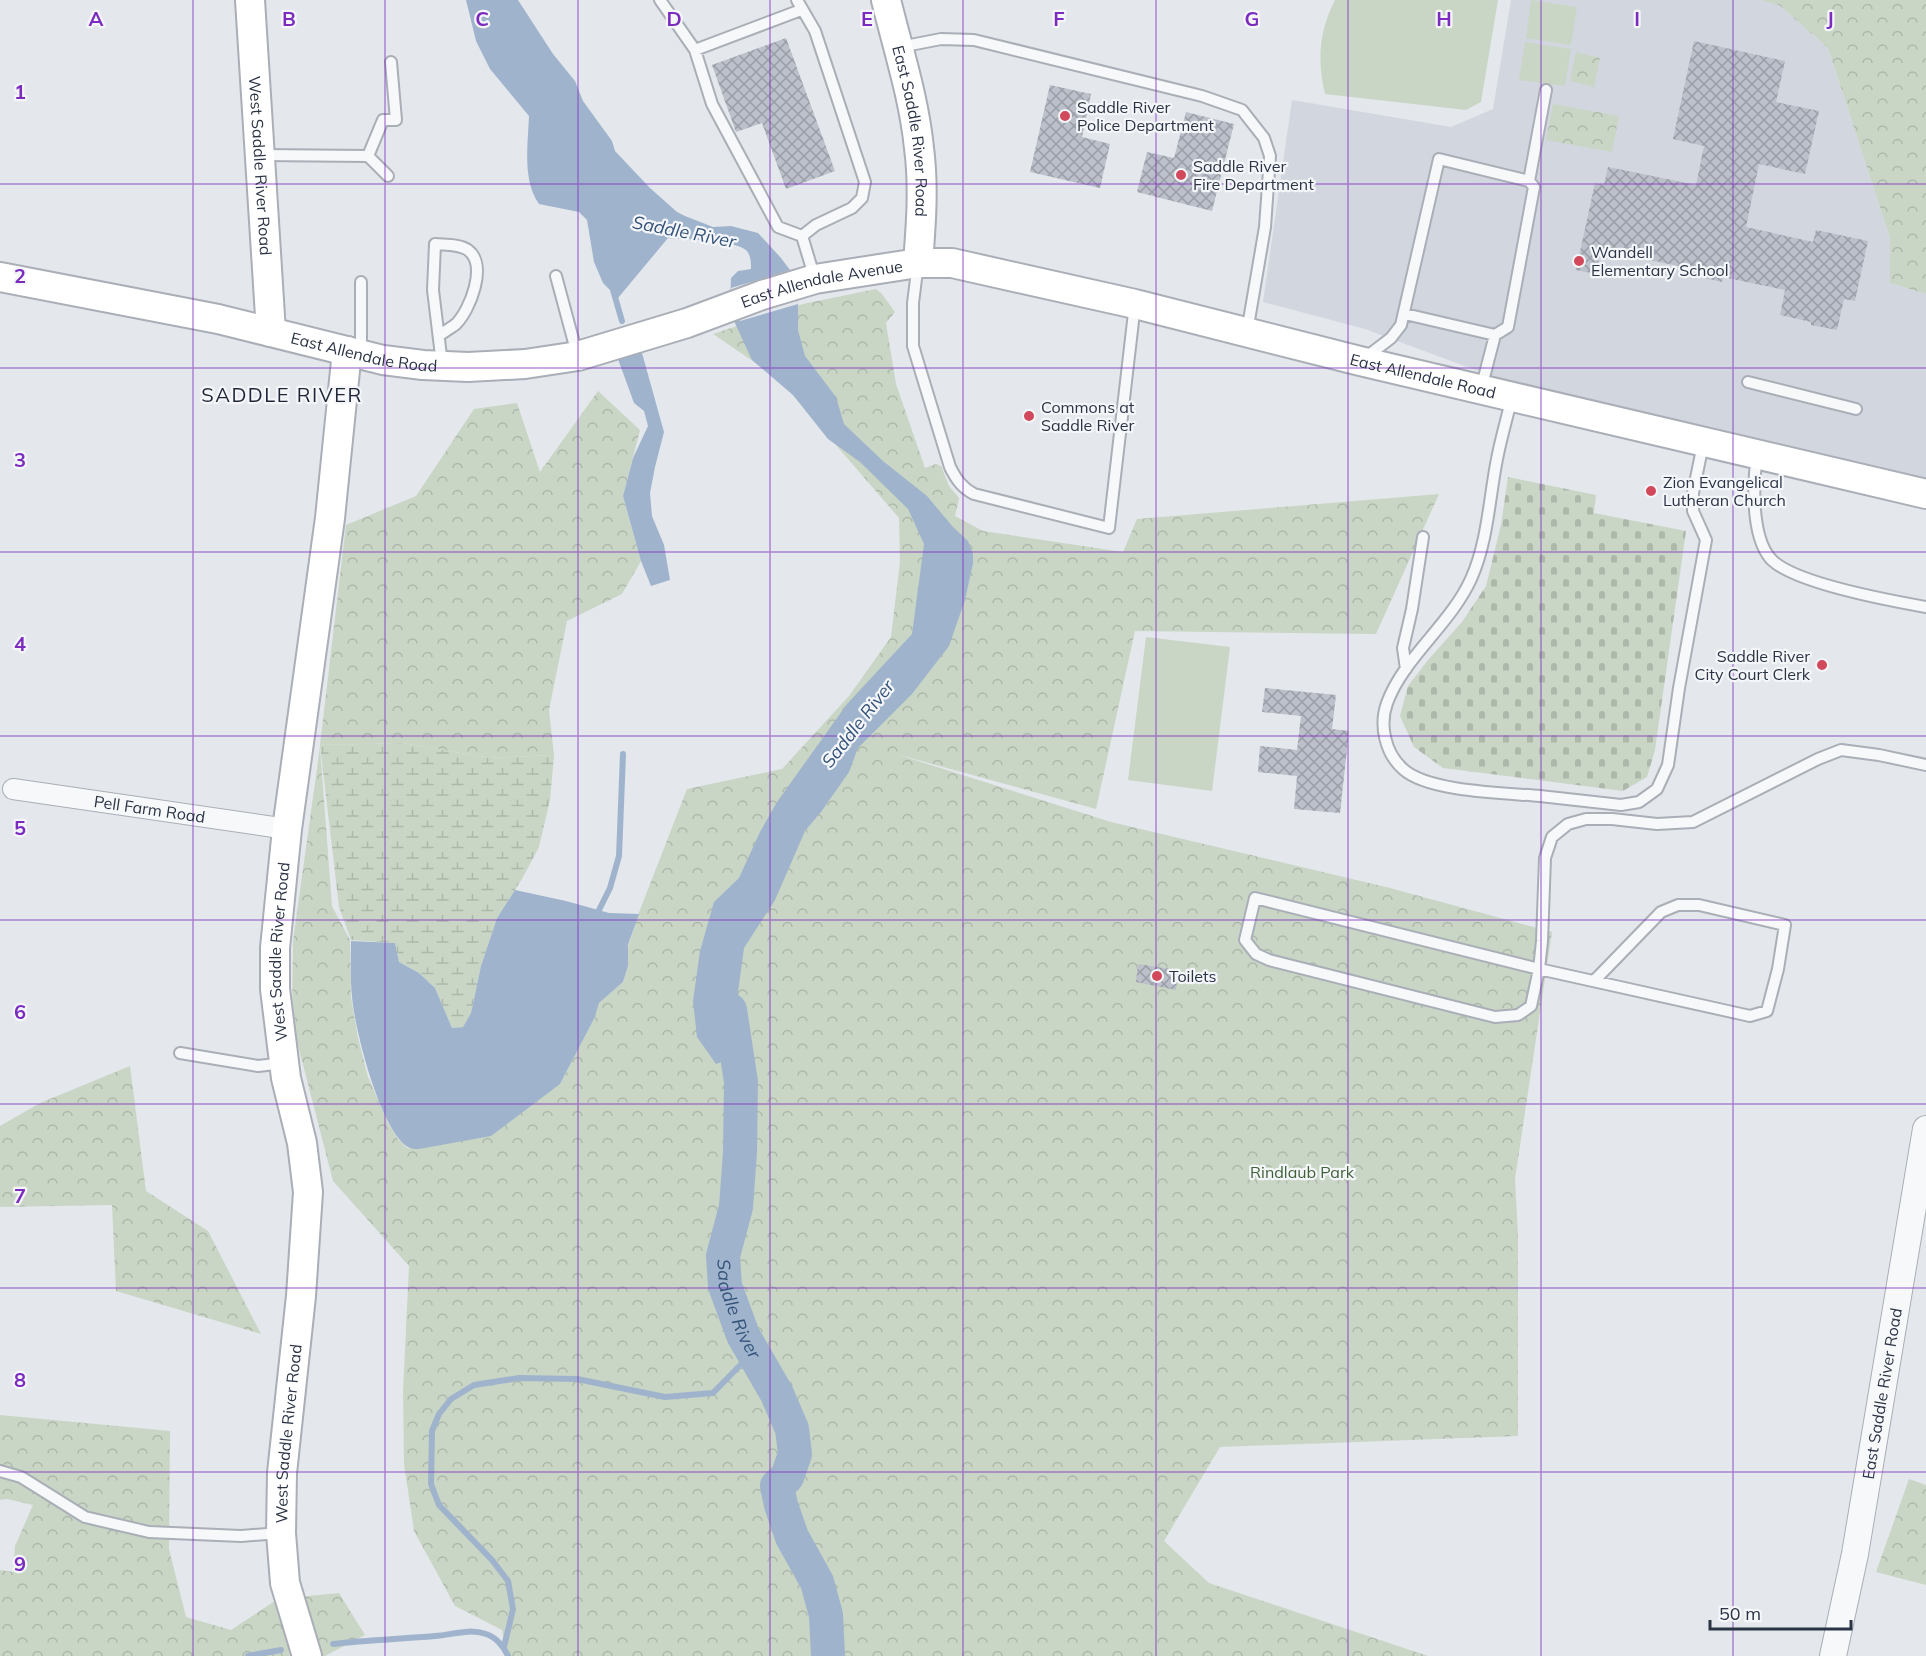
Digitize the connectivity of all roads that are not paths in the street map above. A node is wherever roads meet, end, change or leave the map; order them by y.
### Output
1 (250, 0) edge
2 (660, 0) edge
3 (886, 0) edge
4 (799, 5) edge
5 (898, 48) junction
6 (695, 50) junction
7 (392, 62) dead end
8 (1546, 90) dead end
9 (259, 155) junction
10 (368, 156) junction
11 (388, 176) dead end
12 (1529, 181) junction
13 (802, 236) junction
14 (918, 263) junction
15 (556, 276) dead end
16 (0, 277) edge
17 (806, 281) junction
18 (362, 282) dead end
19 (1135, 303) junction
20 (727, 308) joint
21 (1405, 314) junction
22 (271, 332) junction
23 (1247, 332) junction
24 (440, 335) junction
25 (1495, 335) junction
26 (354, 352) junction
27 (578, 356) junction
28 (1360, 361) junction
29 (442, 367) junction
30 (1748, 382) dead end
31 (1480, 389) junction
32 (1512, 397) junction
33 (1857, 409) dead end
34 (1704, 442) junction
35 (1758, 455) junction
36 (1926, 494) edge
37 (1423, 537) dead end
38 (1926, 607) edge
39 (1406, 669) junction
40 (1926, 765) edge
41 (13, 789) dead end
42 (287, 830) junction
43 (1539, 969) junction
44 (1594, 981) junction
45 (180, 1053) dead end
46 (284, 1063) junction
47 (1926, 1129) edge
48 (0, 1471) edge
49 (280, 1533) junction
50 (307, 1656) edge
51 (1833, 1656) edge

1 - 9 main road, West Saddle River Road
2 - 6 lane
3 - 5 main road, East Saddle River Road
4 - 6 lane
4 - 13 lane
5 - 14 main road, East Saddle River Road
5 - 23 lane
6 - 13 lane
7 - 10 lane
8 - 12 lane
9 - 10 lane
9 - 22 main road, West Saddle River Road
10 - 11 lane
12 - 21 lane
12 - 25 lane
13 - 17 lane
14 - 17 main road, East Allendale Avenue
14 - 19 main road, East Allendale Road
14 - 19 lane
15 - 27 lane
16 - 22 main road, East Allendale Road
17 - 20 main road, East Allendale Avenue
18 - 26 lane
19 - 23 main road, East Allendale Road
20 - 27 main road, East Allendale Road
21 - 25 lane
21 - 28 lane
22 - 26 main road, East Allendale Road
23 - 28 main road, East Allendale Road
24 - 24 lane
24 - 29 lane
25 - 31 lane
26 - 29 main road, East Allendale Road
26 - 42 main road, West Saddle River Road
27 - 29 main road, East Allendale Road
28 - 31 main road, East Allendale Road
30 - 33 lane
31 - 32 main road, East Allendale Road
32 - 34 main road, East Allendale Road
32 - 39 lane
34 - 35 main road, East Allendale Road
34 - 39 lane
35 - 36 main road, East Allendale Road
35 - 38 lane
37 - 39 lane
40 - 43 lane
41 - 42 street, Pell Farm Road
42 - 46 main road, West Saddle River Road
43 - 43 lane
43 - 44 lane
44 - 44 lane
45 - 46 lane
46 - 49 main road, West Saddle River Road
47 - 51 street, East Saddle River Road
48 - 49 lane
49 - 50 main road, West Saddle River Road

